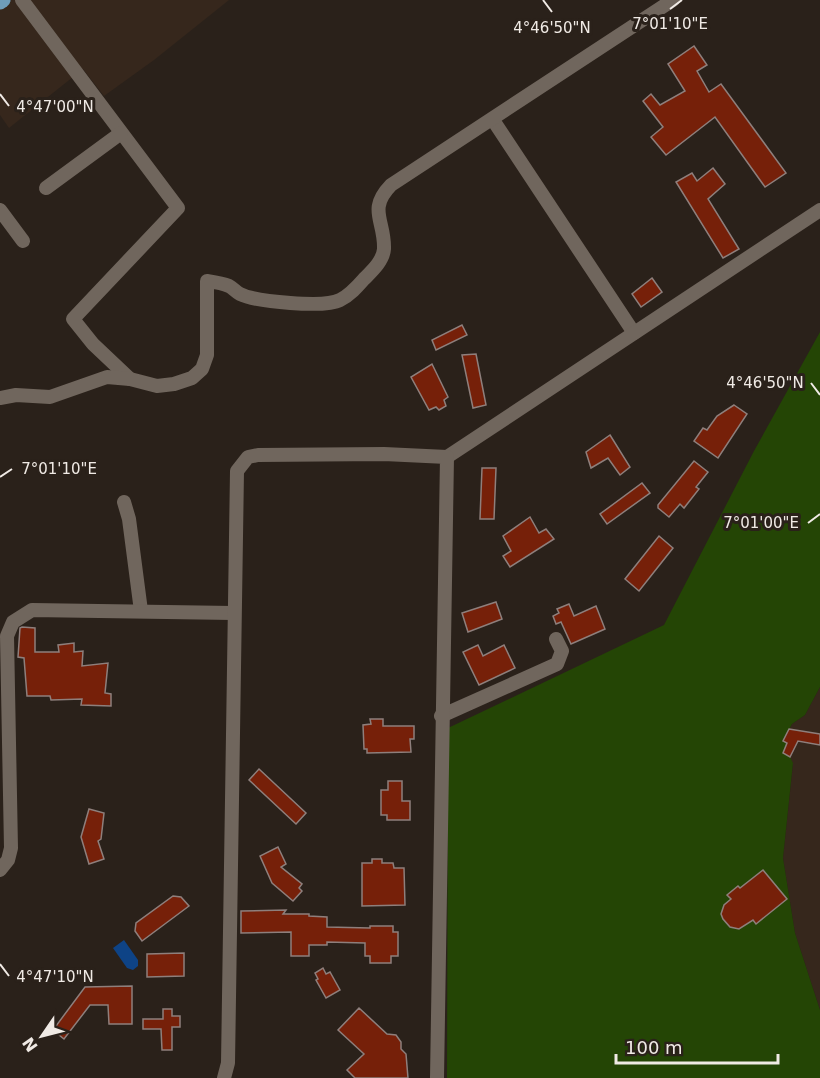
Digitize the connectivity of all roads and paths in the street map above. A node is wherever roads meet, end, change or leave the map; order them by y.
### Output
1 (22, 0) edge
2 (673, 0) edge
3 (493, 120) junction
4 (121, 133) junction
5 (46, 188) dead end
6 (0, 210) edge
7 (820, 210) edge
8 (23, 241) dead end
9 (634, 333) junction
10 (130, 379) junction
11 (0, 398) edge
12 (447, 457) junction
13 (124, 502) dead end
14 (141, 611) junction
15 (233, 613) junction
16 (556, 639) dead end
17 (441, 716) junction
18 (0, 870) edge
19 (224, 1078) edge
20 (437, 1078) edge

1 - 4 street
2 - 3 street
3 - 9 street
3 - 10 street
4 - 5 street
4 - 10 street
6 - 8 street
7 - 9 street
9 - 12 street
10 - 11 street
12 - 15 street
12 - 17 street
13 - 14 street
14 - 15 street
14 - 18 street
15 - 19 street
16 - 17 street
17 - 20 street

